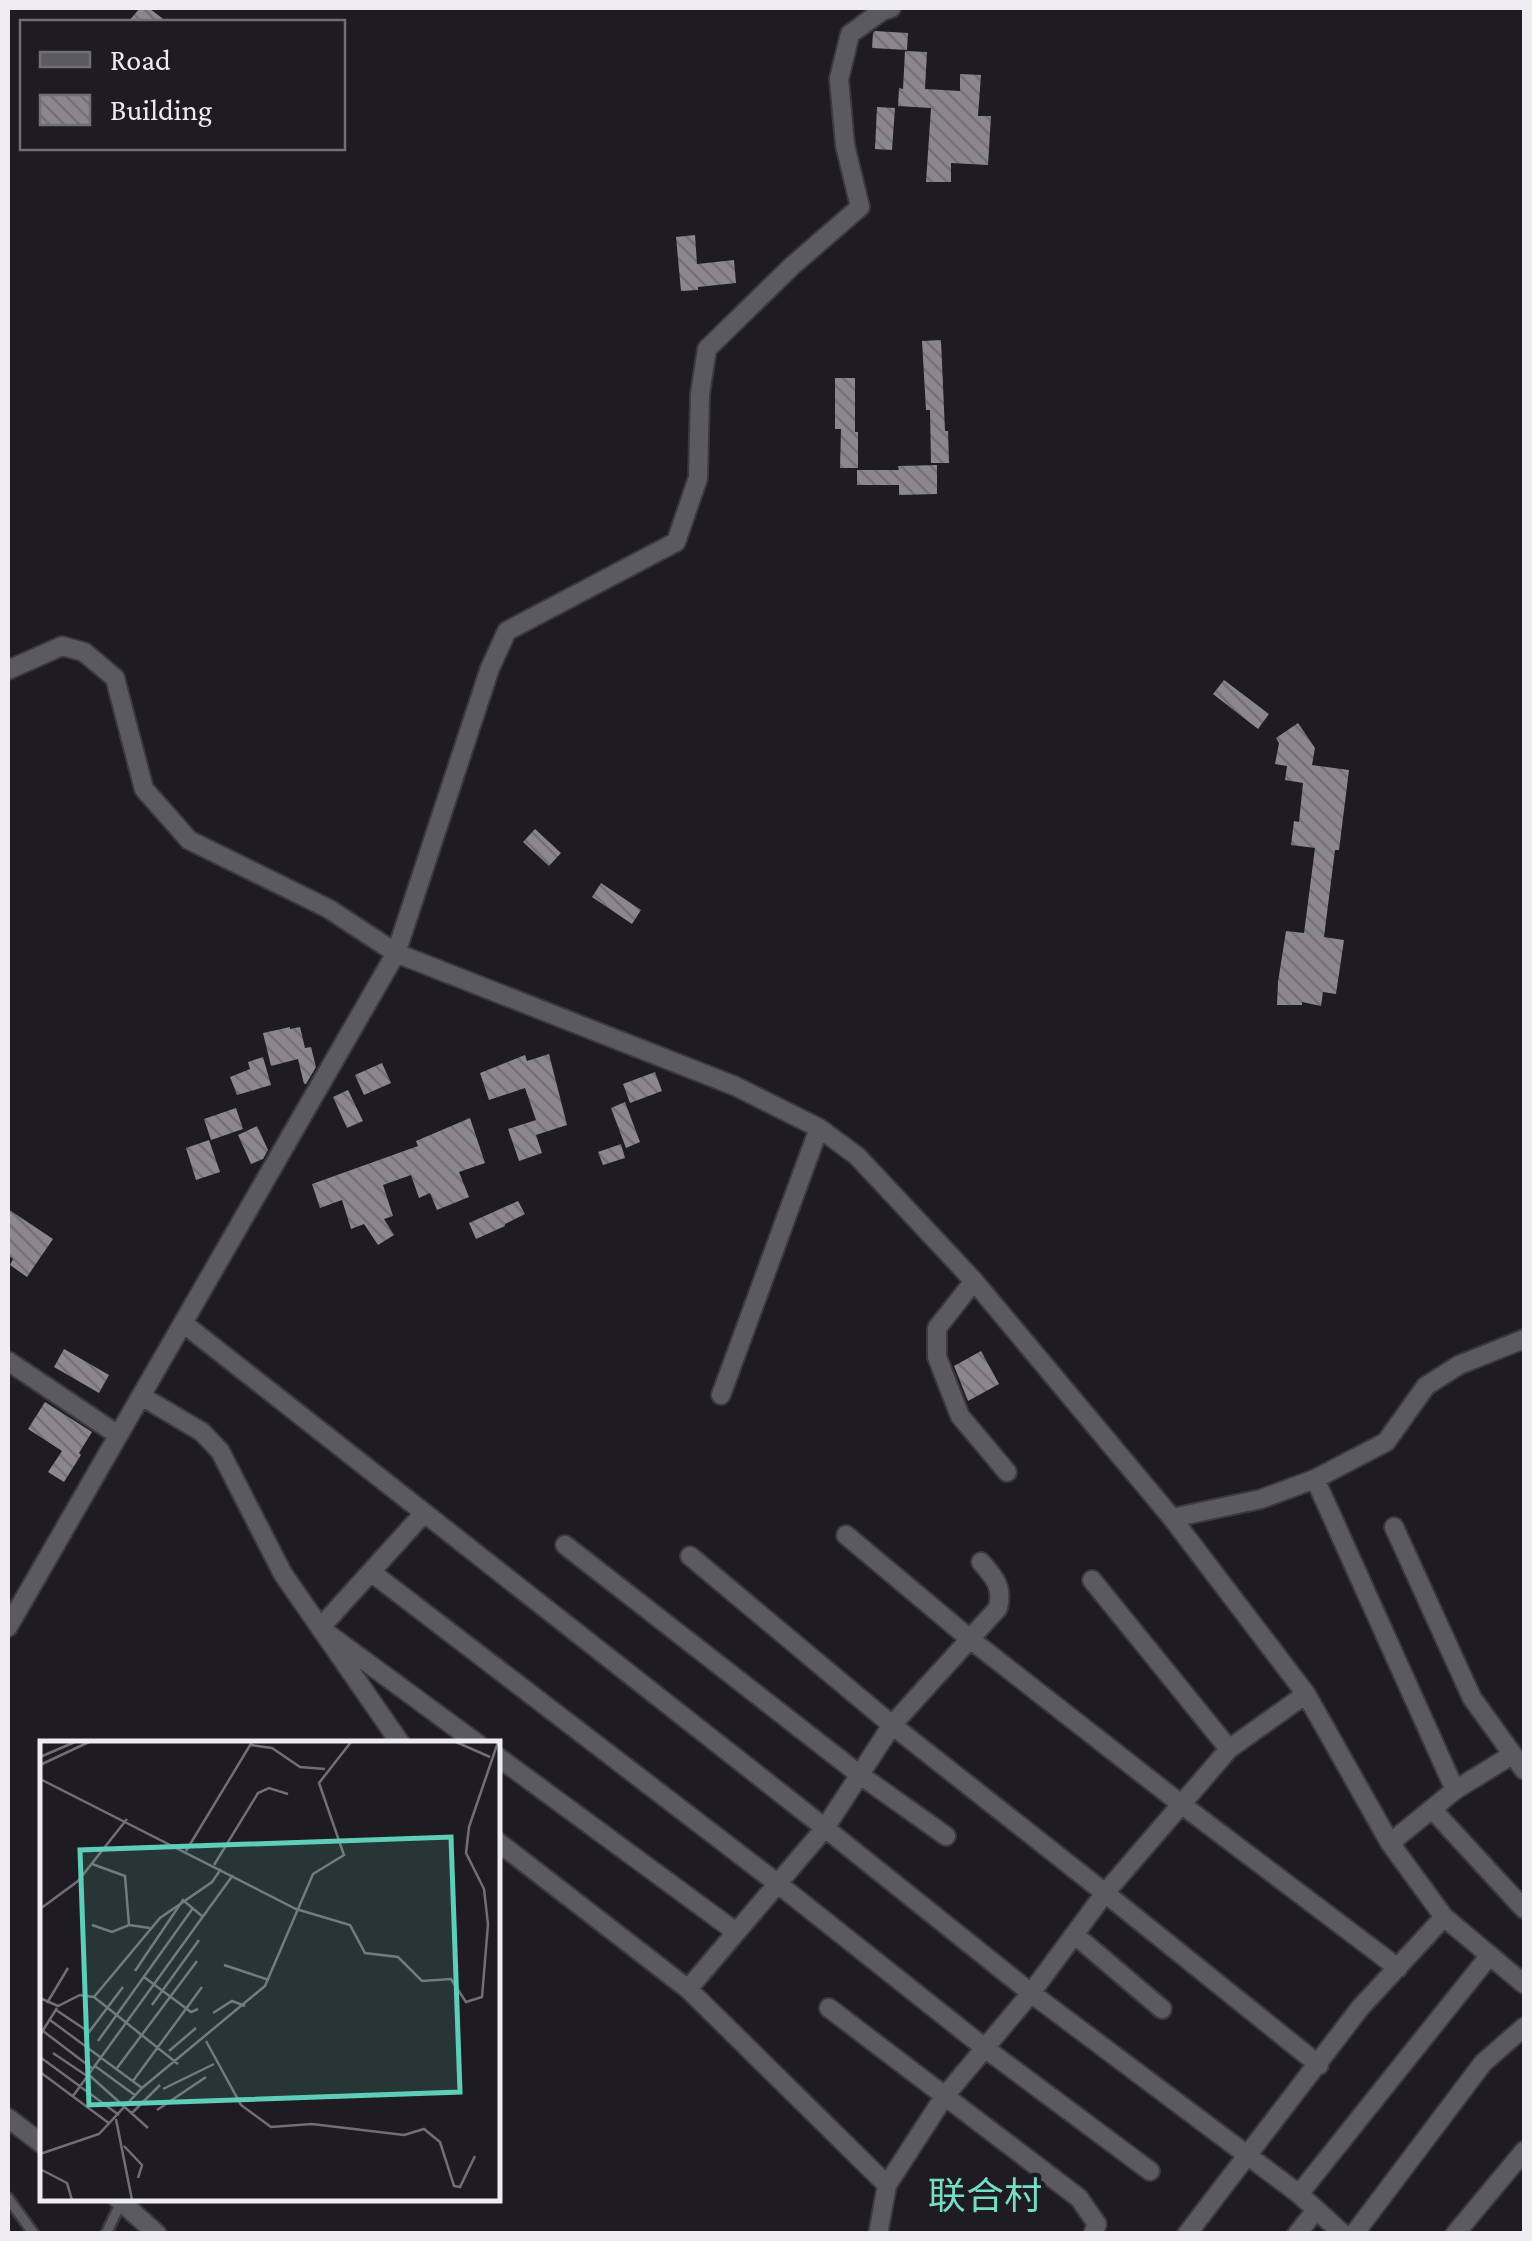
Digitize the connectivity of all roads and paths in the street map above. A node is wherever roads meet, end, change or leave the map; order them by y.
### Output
1 (891, 8) edge
2 (8, 670) edge
3 (396, 954) junction
4 (820, 1128) junction
5 (974, 1280) junction
6 (183, 1323) junction
7 (1524, 1339) edge
8 (8, 1361) edge
9 (721, 1395) dead end
10 (141, 1396) junction
11 (118, 1435) junction
12 (1006, 1472) dead end
13 (1315, 1480) junction
14 (424, 1512) junction
15 (1172, 1518) junction
16 (1394, 1527) dead end
17 (846, 1535) dead end
18 (565, 1545) dead end
19 (690, 1556) dead end
20 (981, 1562) dead end
21 (370, 1572) junction
22 (1092, 1580) dead end
23 (16, 1594) edge
24 (8, 1627) edge
25 (320, 1628) junction
26 (970, 1639) junction
27 (1306, 1694) junction
28 (892, 1725) junction
29 (399, 1741) edge
30 (474, 1741) edge
31 (1230, 1749) junction
32 (500, 1759) edge
33 (1518, 1762) edge
34 (860, 1775) junction
35 (1455, 1790) junction
36 (1181, 1804) junction
37 (1432, 1809) junction
38 (825, 1828) junction
39 (946, 1836) dead end
40 (1390, 1843) junction
41 (500, 1844) edge
42 (778, 1883) junction
43 (1106, 1893) junction
44 (1524, 1909) edge
45 (1444, 1917) junction
46 (736, 1932) junction
47 (1074, 1935) junction
48 (1490, 1956) junction
49 (1398, 1968) junction
50 (1524, 1984) edge
51 (688, 1988) junction
52 (1031, 1993) junction
53 (829, 2008) dead end
54 (1162, 2009) dead end
55 (1524, 2026) edge
56 (986, 2049) junction
57 (1318, 2064) junction
58 (944, 2097) junction
59 (8, 2118) edge
60 (40, 2142) edge
61 (1524, 2151) edge
62 (1248, 2155) junction
63 (1150, 2171) dead end
64 (887, 2185) junction
65 (1299, 2194) junction
66 (8, 2198) edge
67 (119, 2201) edge
68 (120, 2201) edge
69 (1316, 2210) junction
70 (34, 2234) edge
71 (106, 2234) edge
72 (157, 2234) edge
73 (878, 2234) edge
74 (1093, 2234) edge
75 (1187, 2234) edge
76 (1296, 2234) edge
77 (1343, 2234) edge
78 (1354, 2234) edge
79 (1455, 2234) edge

1 - 3 street
2 - 3 street
3 - 4 street
3 - 6 street
4 - 5 street
4 - 9 street
5 - 12 street
5 - 15 street
6 - 10 street
6 - 14 street
7 - 13 street
8 - 11 street
10 - 11 street
10 - 25 street
11 - 23 street
13 - 15 street
13 - 35 street
14 - 21 street
14 - 38 street
15 - 27 street
16 - 33 street
17 - 26 street
18 - 34 street
19 - 28 street
20 - 26 street
21 - 25 street
21 - 42 street
22 - 31 street
23 - 24 street
25 - 29 street
25 - 30 street
26 - 28 street
26 - 36 street
27 - 31 street
27 - 40 street
28 - 34 street
28 - 43 street
31 - 36 street
32 - 46 street
33 - 35 street
34 - 38 street
34 - 39 street
35 - 37 street
36 - 43 street
36 - 49 street
37 - 40 street
37 - 44 street
38 - 42 street
38 - 52 street
40 - 45 street
41 - 51 street
42 - 46 street
42 - 56 street
43 - 47 street
43 - 57 street
45 - 48 street
45 - 49 street
46 - 51 street
47 - 52 street
47 - 54 street
48 - 50 street
48 - 65 street
49 - 57 street
51 - 64 street
52 - 56 street
52 - 62 street
53 - 58 street
55 - 78 street
56 - 58 street
56 - 63 street
57 - 62 street
58 - 64 street
58 - 74 street
59 - 60 street
61 - 79 street
62 - 65 street
62 - 75 street
64 - 73 street
65 - 69 street
66 - 70 lane
67 - 71 lane
68 - 72 street
69 - 76 street
69 - 77 street

